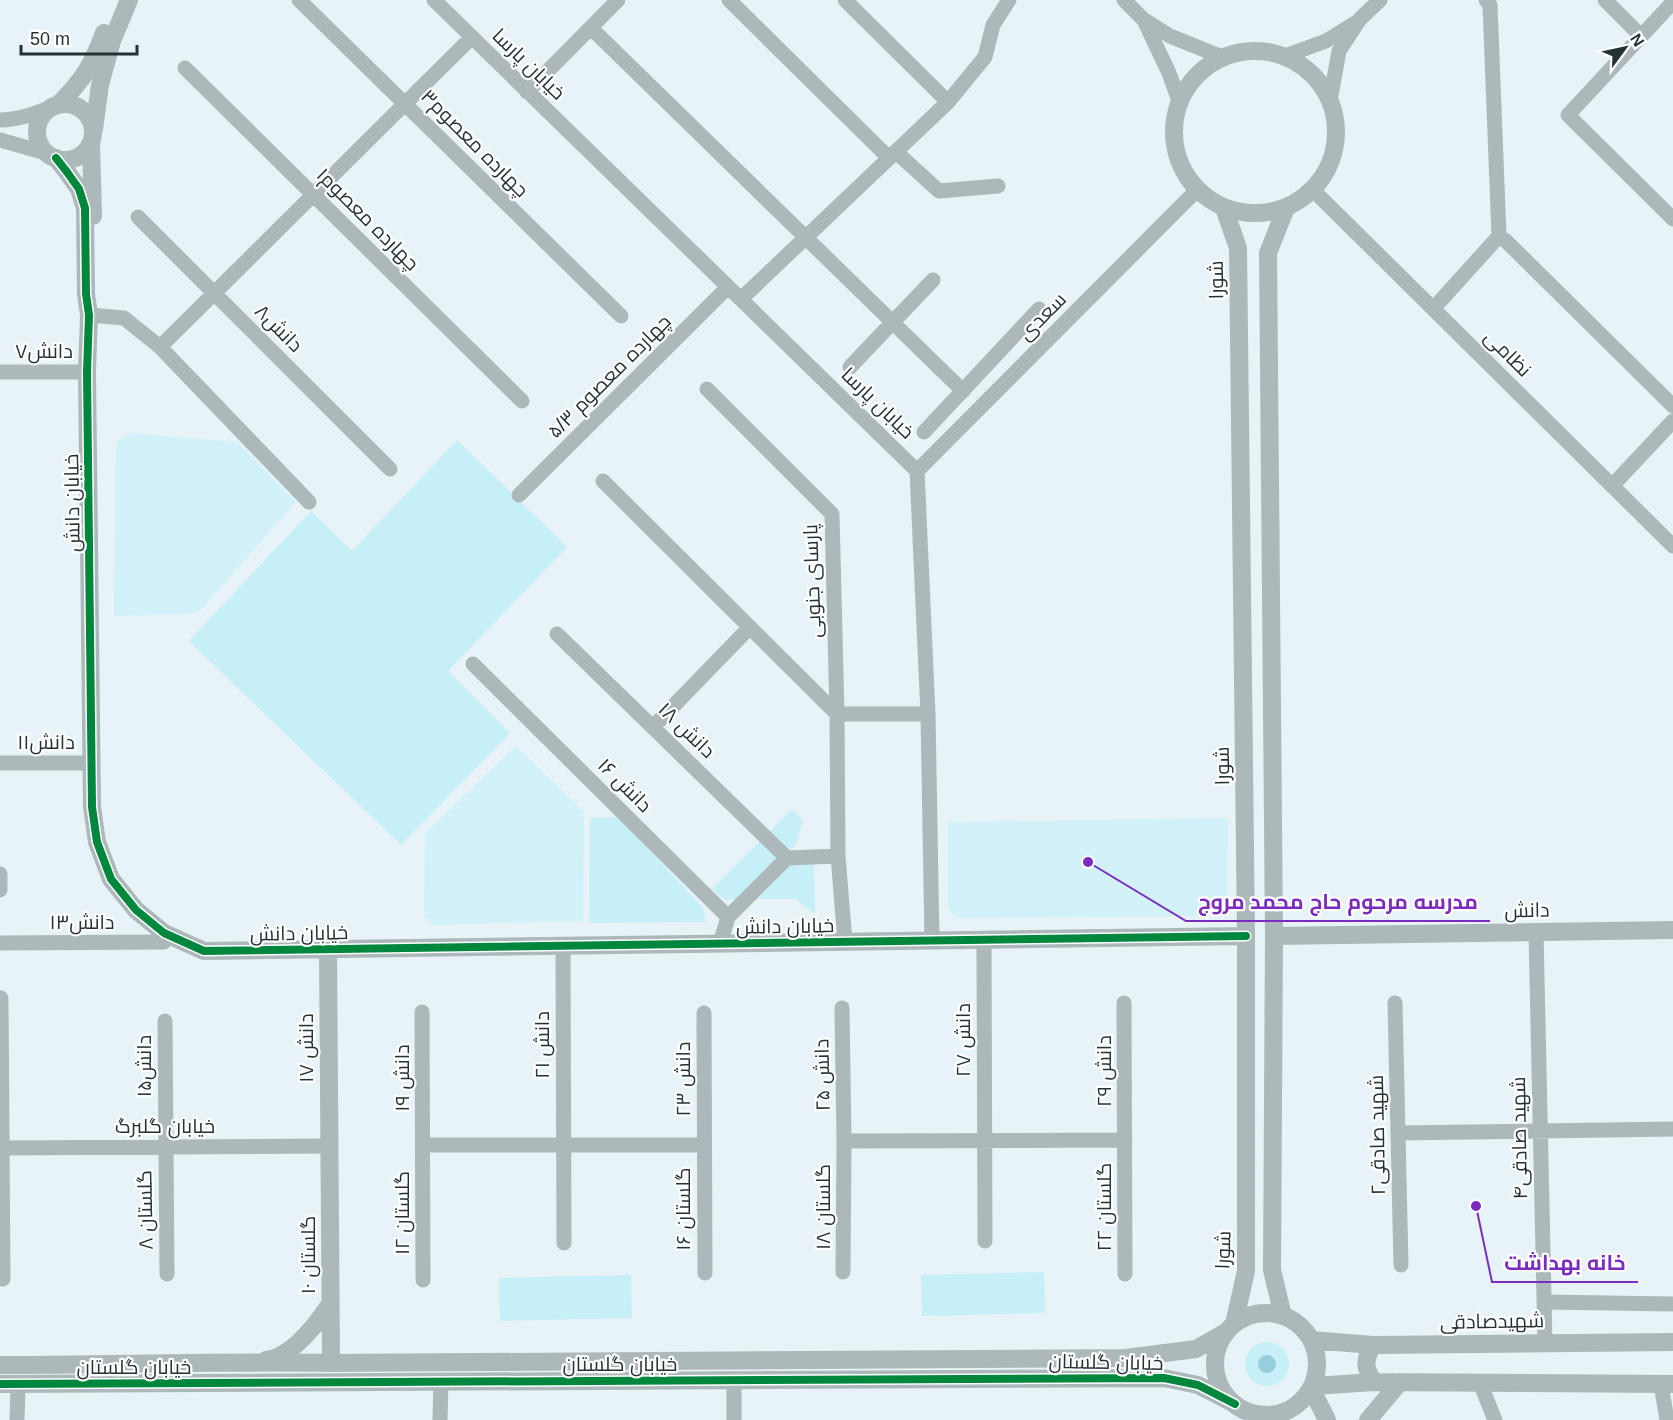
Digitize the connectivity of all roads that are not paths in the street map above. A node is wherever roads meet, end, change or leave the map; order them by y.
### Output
1 (116, 0) edge
2 (129, 0) edge
3 (299, 0) edge
4 (434, 0) edge
5 (618, 0) edge
6 (729, 0) edge
7 (845, 0) edge
8 (1009, 0) edge
9 (1124, 0) edge
10 (1380, 0) edge
11 (1486, 0) edge
12 (1605, 0) edge
13 (1670, 12) edge
14 (1144, 19) junction
15 (1360, 20) junction
16 (591, 28) junction
17 (1641, 36) junction
18 (472, 37) junction
19 (1286, 56) junction
20 (1222, 57) junction
21 (185, 68) dead end
22 (527, 92) junction
23 (1330, 100) junction
24 (1179, 101) junction
25 (948, 102) junction
26 (405, 104) junction
27 (54, 106) junction
28 (0, 120) edge
29 (92, 139) junction
30 (0, 140) edge
31 (892, 155) junction
32 (51, 156) junction
33 (998, 186) dead end
34 (1197, 190) junction
35 (1313, 190) junction
36 (313, 195) junction
37 (1224, 208) junction
38 (1286, 208) junction
39 (138, 217) dead end
40 (1673, 219) edge
41 (805, 238) junction
42 (1505, 240) dead end
43 (1238, 249) junction
44 (1268, 250) junction
45 (933, 280) dead end
46 (728, 287) junction
47 (214, 293) junction
48 (741, 299) junction
49 (1039, 309) dead end
50 (1433, 309) junction
51 (89, 315) junction
52 (621, 316) dead end
53 (893, 323) junction
54 (160, 347) junction
55 (850, 367) dead end
56 (0, 372) edge
57 (87, 372) junction
58 (707, 389) dead end
59 (963, 391) junction
60 (522, 400) dead end
61 (1673, 406) edge
62 (1673, 421) edge
63 (924, 432) dead end
64 (390, 469) dead end
65 (917, 471) junction
66 (603, 481) dead end
67 (1612, 486) junction
68 (519, 495) dead end
69 (309, 502) dead end
70 (1673, 546) edge
71 (750, 627) junction
72 (557, 634) dead end
73 (473, 664) dead end
74 (837, 714) junction
75 (928, 714) junction
76 (653, 727) junction
77 (0, 763) edge
78 (92, 763) junction
79 (838, 856) junction
80 (787, 858) junction
81 (0, 874) edge
82 (0, 890) edge
83 (728, 917) junction
84 (1673, 930) edge
85 (1536, 932) junction
86 (1246, 936) junction
87 (1274, 936) junction
88 (984, 940) junction
89 (932, 941) junction
90 (164, 942) dead end
91 (845, 942) junction
92 (0, 944) edge
93 (720, 944) junction
94 (563, 946) junction
95 (328, 949) junction
96 (1, 998) edge
97 (1125, 1003) dead end
98 (1395, 1003) dead end
99 (842, 1008) dead end
100 (422, 1012) dead end
101 (704, 1013) dead end
102 (165, 1021) dead end
103 (1673, 1129) edge
104 (1540, 1131) junction
105 (1398, 1133) junction
106 (985, 1140) junction
107 (1125, 1140) junction
108 (844, 1141) junction
109 (423, 1145) junction
110 (564, 1145) junction
111 (704, 1145) junction
112 (329, 1146) junction
113 (166, 1147) junction
114 (1, 1148) edge
115 (985, 1241) dead end
116 (564, 1243) dead end
117 (1401, 1265) dead end
118 (843, 1272) dead end
119 (705, 1273) dead end
120 (167, 1274) dead end
121 (1125, 1274) dead end
122 (3, 1279) dead end
123 (423, 1280) dead end
124 (1544, 1302) junction
125 (330, 1304) junction
126 (1673, 1304) edge
127 (1283, 1316) junction
128 (1230, 1328) junction
129 (1311, 1340) junction
130 (1673, 1342) edge
131 (1545, 1343) junction
132 (1373, 1345) junction
133 (249, 1362) junction
134 (331, 1363) junction
135 (0, 1365) edge
136 (734, 1380) junction
137 (441, 1381) junction
138 (1374, 1382) junction
139 (1400, 1382) junction
140 (1480, 1383) junction
141 (9, 1384) edge
142 (1667, 1384) edge
143 (1312, 1387) junction
144 (1234, 1404) junction
145 (1258, 1416) edge
146 (17, 1420) edge
147 (440, 1420) edge
148 (734, 1420) edge
149 (1327, 1420) edge
150 (1368, 1420) edge
151 (1495, 1420) edge
152 (1667, 1420) edge

1 - 27 street
2 - 29 street, خیابان دانش
3 - 26 street, چهارده معصوم۳
4 - 18 street, خیابان پارسا
5 - 16 street
6 - 31 street
7 - 25 street
8 - 25 street
9 - 14 street
10 - 15 street
11 - 50 street
12 - 17 street
13 - 17 street
14 - 20 street
14 - 24 street
15 - 19 street
15 - 23 street
16 - 22 street
16 - 41 street
17 - 40 street
18 - 22 street, خیابان پارسا
18 - 26 street
19 - 20 street
19 - 23 street
20 - 24 street
21 - 36 street, چهارده معصوم۱
22 - 46 street, خیابان پارسا
23 - 35 street
24 - 34 street
25 - 31 street
26 - 36 street
26 - 52 street, چهارده معصوم۳
27 - 28 street
27 - 29 street
27 - 32 street
29 - 32 street
29 - 51 street, خیابان دانش
30 - 32 street
31 - 33 street
31 - 41 street
32 - 51 street, خیابان دانش
34 - 37 street
34 - 65 street, سعدی
35 - 38 street
35 - 50 street, نظامی
36 - 47 street
36 - 60 street, چهارده معصوم۱
37 - 38 street
37 - 43 street, شورا
38 - 44 street
39 - 47 street, دانش۸
41 - 48 street
41 - 53 street
42 - 61 street
43 - 44 street
43 - 86 street, شورا
44 - 87 street
45 - 53 street
46 - 48 street, خیابان پارسا
46 - 68 street, چهارده معصوم ۵/۳
47 - 54 street
47 - 64 street, دانش۸
48 - 65 street, خیابان پارسا
49 - 59 street
50 - 67 street, نظامی
51 - 54 street
51 - 57 street, خیابان دانش
53 - 55 street
53 - 59 street
54 - 69 street
56 - 57 street, دانش۷
57 - 78 street, خیابان دانش
58 - 74 street, پارسای جنوبی
59 - 63 street
62 - 67 street
65 - 75 street
66 - 71 street
67 - 70 street, نظامی
71 - 74 street
71 - 76 street
72 - 76 street, دانش ۱۸
73 - 83 street, دانش ۱۶
74 - 75 street
74 - 79 street, پارسای جنوبی
75 - 89 street
76 - 80 street, دانش ۱۸
77 - 78 street, دانش۱۱
78 - 95 street, خیابان دانش
79 - 80 street
79 - 91 street, پارسای جنوبی
80 - 83 street
81 - 82 street
83 - 93 street
84 - 85 street, دانش
85 - 87 street, دانش
85 - 104 street, شهید صادقی۴
86 - 88 street, خیابان دانش
86 - 128 street, شورا
87 - 127 street
88 - 89 street, خیابان دانش
88 - 106 street, دانش ۲۷
89 - 91 street, خیابان دانش
90 - 92 street, دانش۱۳
91 - 93 street, خیابان دانش
93 - 94 street, خیابان دانش
94 - 95 street, خیابان دانش
94 - 110 street, دانش ۲۱
95 - 112 street, دانش ۱۷
96 - 114 street
97 - 107 street, دانش ۲۹
98 - 105 street, شهید صادقی۲
99 - 108 street, دانش ۲۵
100 - 109 street, دانش ۱۹
101 - 111 street, دانش ۲۳
102 - 113 street, دانش۱۵
103 - 104 street
104 - 105 street
104 - 124 street, شهید صادقی۴
105 - 117 street, شهید صادقی۲
106 - 107 street
106 - 108 street
106 - 115 street, دانش ۲۷
107 - 121 street, گلستان ۲۲
108 - 118 street, گلستان ۱۸
109 - 110 street
109 - 123 street, گلستان ۱۲
110 - 111 street
110 - 116 street, دانش ۲۱
111 - 119 street, گلستان ۱۶
112 - 113 street, خیابان گلبرگ
112 - 125 street, گلستان ۱۰
113 - 114 street, خیابان گلبرگ
113 - 120 street, گلستان ۸
114 - 122 street
124 - 126 street
124 - 131 street, شهید صادقی۴
125 - 133 street
125 - 134 street, گلستان ۱۰
127 - 128 street
127 - 129 street
128 - 134 street, خیابان گلستان
128 - 144 street
129 - 132 street, شهیدصادقی
129 - 143 street
130 - 131 street, شهیدصادقی
131 - 132 street, شهیدصادقی
132 - 138 street
133 - 134 street, خیابان گلستان
133 - 135 street, خیابان گلستان
136 - 137 street, خیابان گلستان
136 - 144 street, خیابان گلستان
136 - 148 street
137 - 141 street, خیابان گلستان
137 - 147 street
138 - 139 street
138 - 143 street
139 - 140 street
139 - 150 street
140 - 142 street
140 - 151 street
141 - 146 street
142 - 152 street
143 - 145 street
143 - 149 street
144 - 145 street

